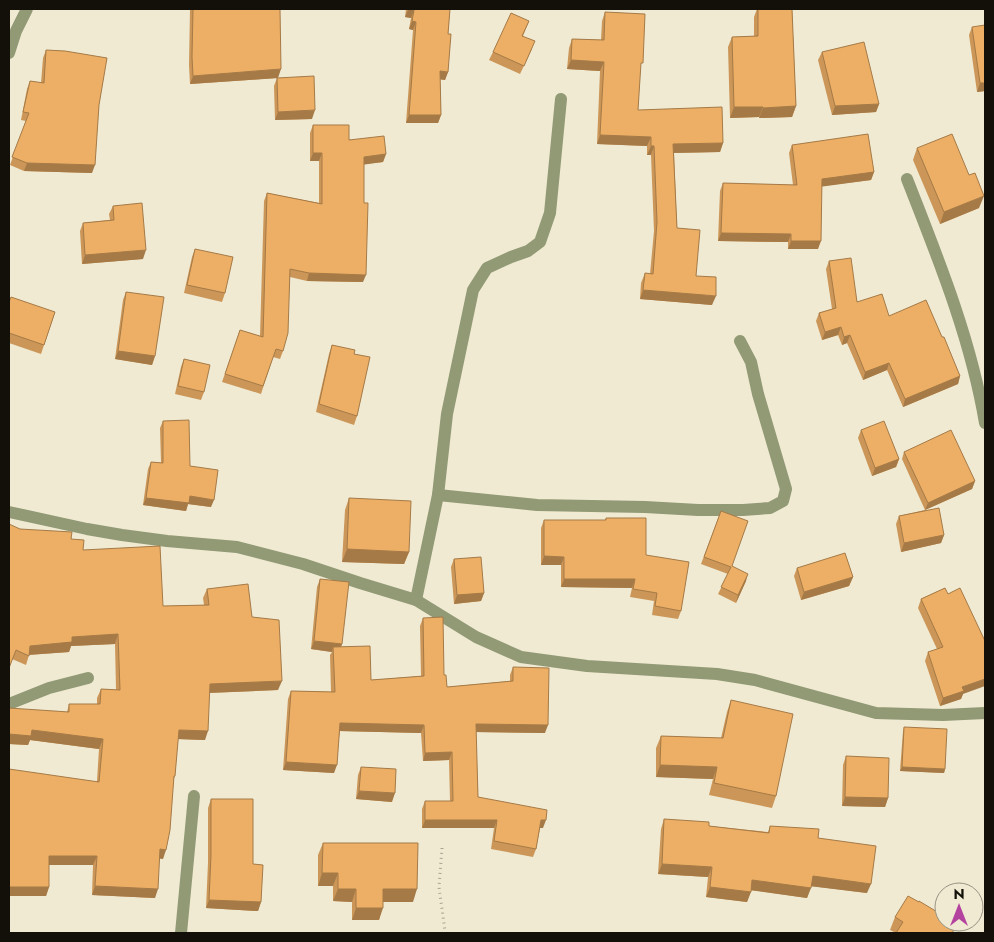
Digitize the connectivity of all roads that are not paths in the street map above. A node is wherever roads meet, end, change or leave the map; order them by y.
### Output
1 (27, 9) edge
2 (13, 30) edge
3 (9, 53) edge
4 (561, 100) dead end
5 (907, 179) dead end
6 (740, 341) dead end
7 (985, 423) edge
8 (438, 495) junction
9 (9, 512) edge
10 (416, 600) junction
11 (88, 678) dead end
12 (9, 704) edge
13 (985, 713) edge
14 (194, 796) dead end
15 (181, 933) edge

1 - 2 street
2 - 3 street
4 - 8 street
5 - 7 street
6 - 8 street
8 - 10 street
9 - 10 street
10 - 13 street
11 - 12 street
14 - 15 street

